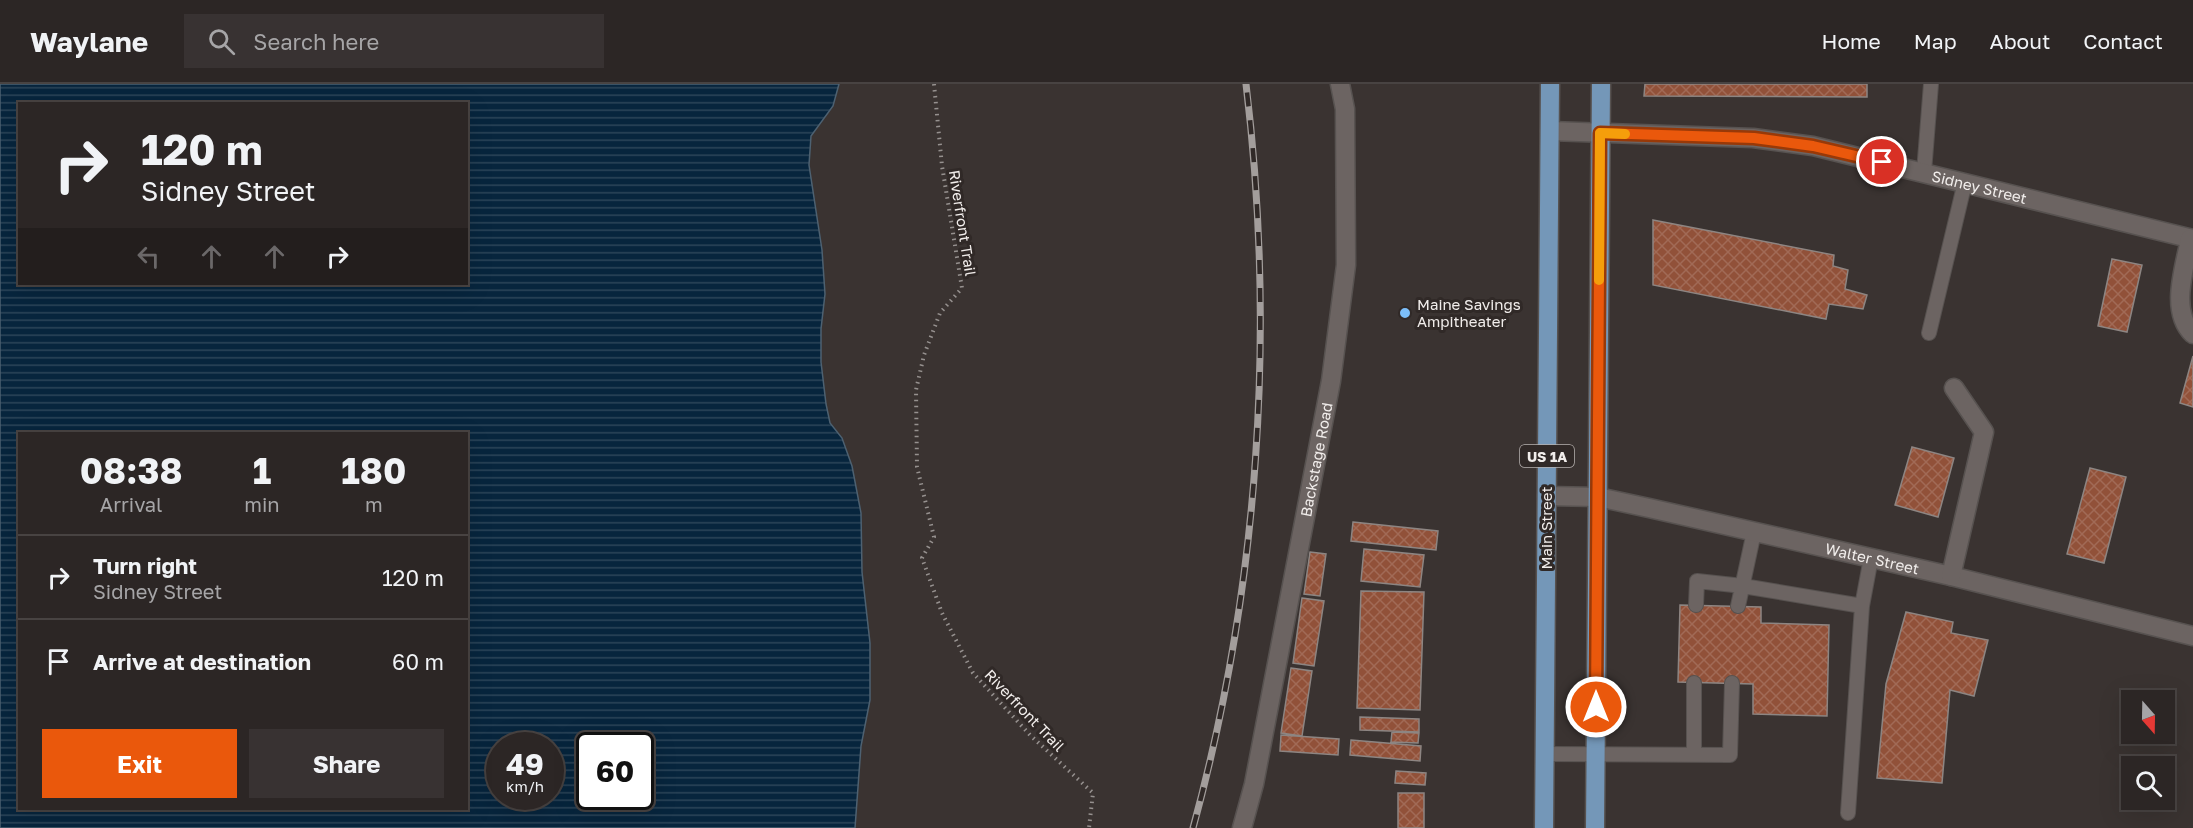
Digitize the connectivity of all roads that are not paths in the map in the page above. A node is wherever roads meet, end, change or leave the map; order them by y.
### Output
1 (1340, 84) edge
2 (1550, 84) edge
3 (1601, 84) edge
4 (1931, 84) edge
5 (1550, 131) junction
6 (1600, 133) junction
7 (1923, 172) junction
8 (1965, 182) junction
9 (2192, 239) edge
10 (1929, 333) dead end
11 (2193, 334) edge
12 (1954, 388) dead end
13 (1546, 496) junction
14 (1598, 497) junction
15 (1754, 532) junction
16 (1870, 558) junction
17 (1951, 576) junction
18 (1743, 586) junction
19 (1696, 605) dead end
20 (1738, 606) dead end
21 (1862, 606) junction
22 (2193, 636) edge
23 (1694, 683) dead end
24 (1732, 684) dead end
25 (1545, 754) junction
26 (1596, 754) junction
27 (1694, 755) junction
28 (1848, 813) dead end
29 (1242, 828) edge
30 (1544, 828) edge
31 (1595, 828) edge

1 - 29 street, Backstage Road
2 - 5 main road, Main Street / US 1A
3 - 6 main road
4 - 7 lane
5 - 6 street, Sidney Street
5 - 13 main road, Main Street / US 1A
6 - 7 street, Sidney Street
6 - 14 main road
7 - 8 street, Sidney Street
8 - 9 street, Sidney Street
8 - 10 lane
9 - 11 street
12 - 17 street
13 - 14 street, Walter Street
13 - 25 main road, Main Street / US 1A
14 - 15 street, Walter Street
14 - 26 main road
15 - 16 street, Walter Street
15 - 18 lane
16 - 17 street, Walter Street
16 - 21 lane
17 - 22 street, Walter Street
18 - 19 lane
18 - 20 lane
18 - 21 lane
21 - 28 lane
23 - 27 lane
24 - 27 lane
25 - 26 lane
25 - 30 main road, Main Street / US 1A
26 - 27 lane
26 - 31 main road

